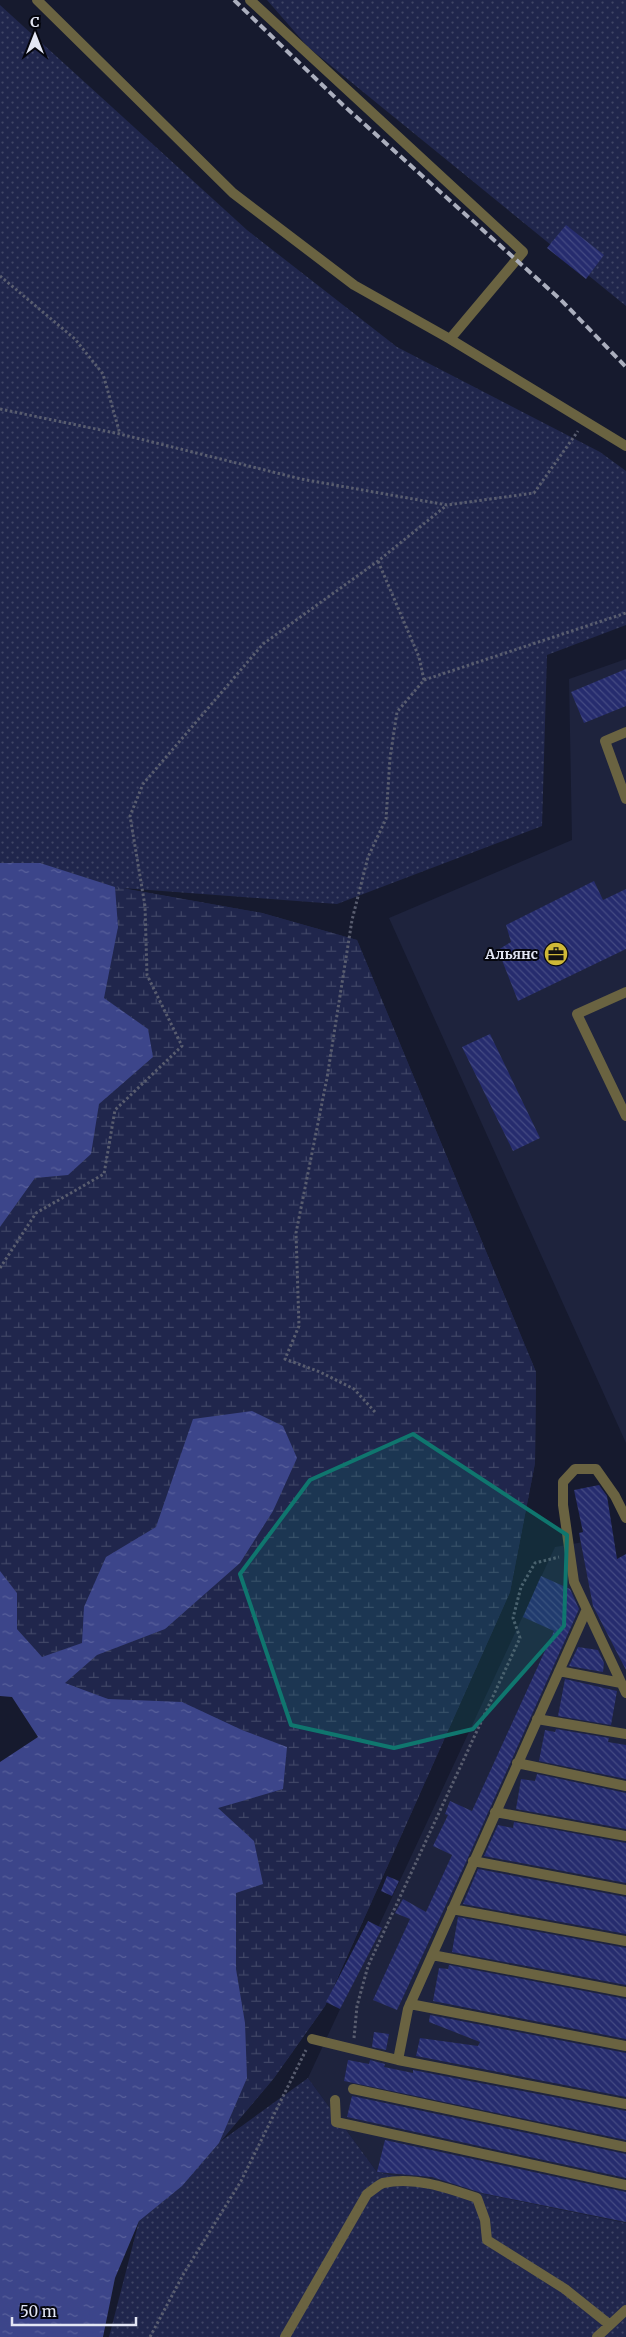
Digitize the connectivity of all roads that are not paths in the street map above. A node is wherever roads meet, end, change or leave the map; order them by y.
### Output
1 (37, 0) edge
2 (250, 0) edge
3 (450, 339) junction
4 (626, 446) edge
5 (626, 732) edge
6 (626, 799) edge
7 (626, 992) edge
8 (626, 1116) edge
9 (626, 1518) edge
10 (586, 1611) junction
11 (559, 1671) junction
12 (621, 1683) junction
13 (626, 1693) edge
14 (538, 1719) junction
15 (626, 1734) edge
16 (517, 1763) junction
17 (626, 1786) edge
18 (495, 1812) junction
19 (626, 1836) edge
20 (473, 1861) junction
21 (626, 1890) edge
22 (452, 1909) junction
23 (626, 1941) edge
24 (432, 1955) junction
25 (626, 1992) edge
26 (410, 2004) junction
27 (312, 2039) road end
28 (626, 2046) edge
29 (398, 2060) junction
30 (353, 2089) dead end
31 (335, 2100) dead end
32 (626, 2104) edge
33 (626, 2147) edge
34 (626, 2185) edge
35 (626, 2310) edge
36 (610, 2326) junction
37 (285, 2337) edge
38 (596, 2337) edge

1 - 3 lane
2 - 3 lane
3 - 4 lane
5 - 6 lane
7 - 8 lane
9 - 10 lane
10 - 11 lane
10 - 12 lane
11 - 12 lane
11 - 14 lane
12 - 13 lane
14 - 15 lane
14 - 16 lane
16 - 17 lane
16 - 18 lane
18 - 19 lane
18 - 20 lane
20 - 21 lane
20 - 22 lane
22 - 23 lane
22 - 24 lane
24 - 25 lane
24 - 26 lane
26 - 28 lane
26 - 29 lane
27 - 29 lane
29 - 32 lane
30 - 33 lane
31 - 34 lane
35 - 36 lane
36 - 37 lane
36 - 38 lane

